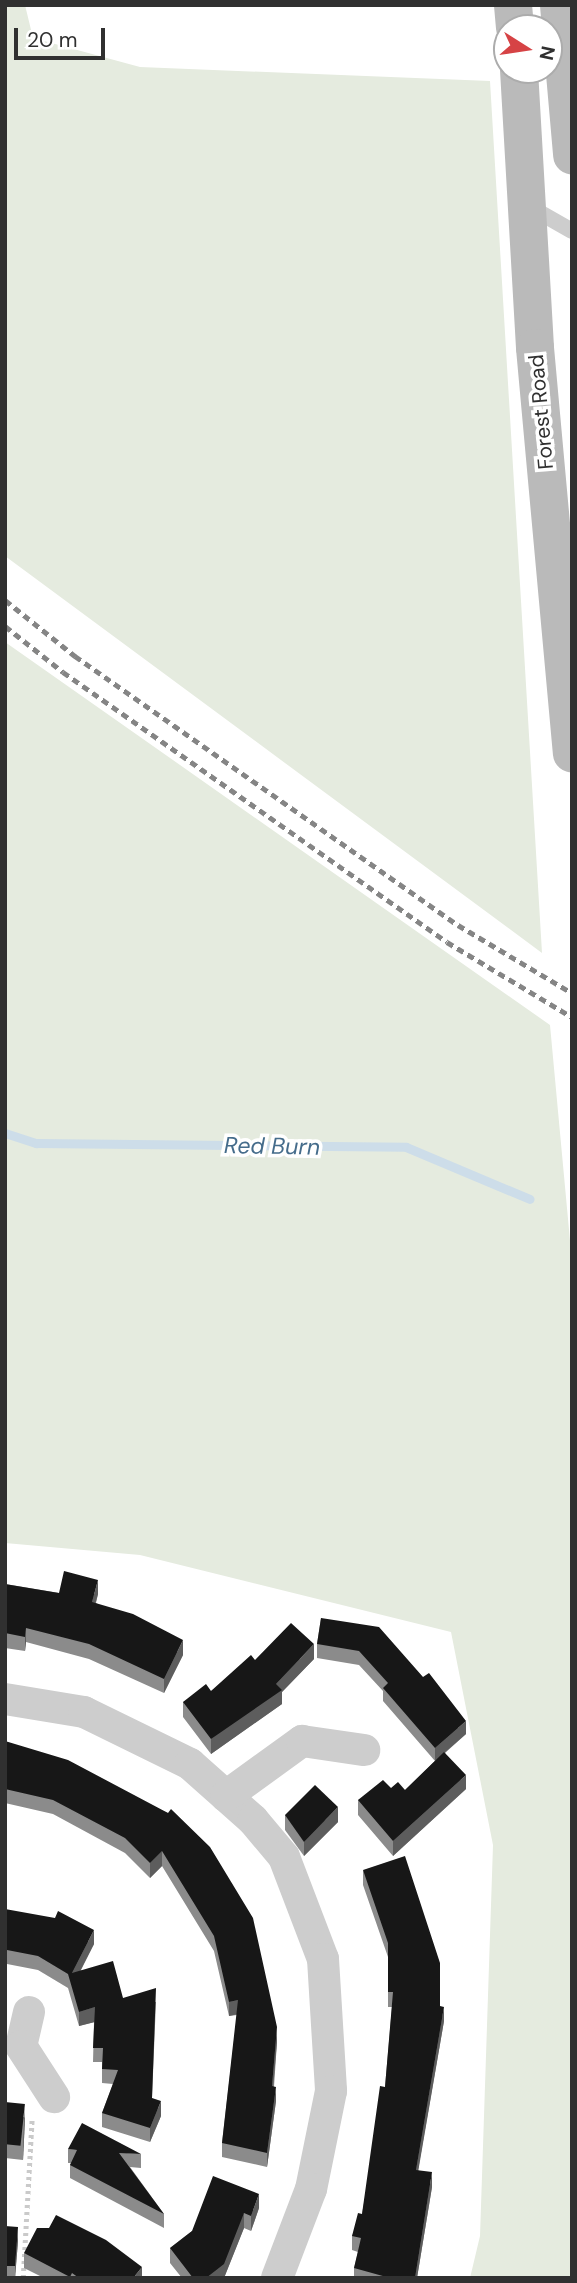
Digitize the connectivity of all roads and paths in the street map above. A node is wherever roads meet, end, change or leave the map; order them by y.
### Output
1 (559, 5) edge
2 (520, 84) edge
3 (572, 155) edge
4 (530, 207) junction
5 (572, 231) edge
6 (571, 747) edge
7 (572, 753) edge
8 (5, 1699) edge
9 (364, 1750) dead end
10 (226, 1796) junction
11 (29, 2012) dead end
12 (20, 2054) edge
13 (54, 2097) dead end
14 (23, 2278) edge
15 (277, 2278) edge

1 - 3 street
2 - 4 street, Forest Road
4 - 5 lane
4 - 6 street, Forest Road
6 - 7 street, Forest Road
8 - 10 street
9 - 10 street
10 - 15 street
11 - 12 street
12 - 13 street
12 - 14 path

